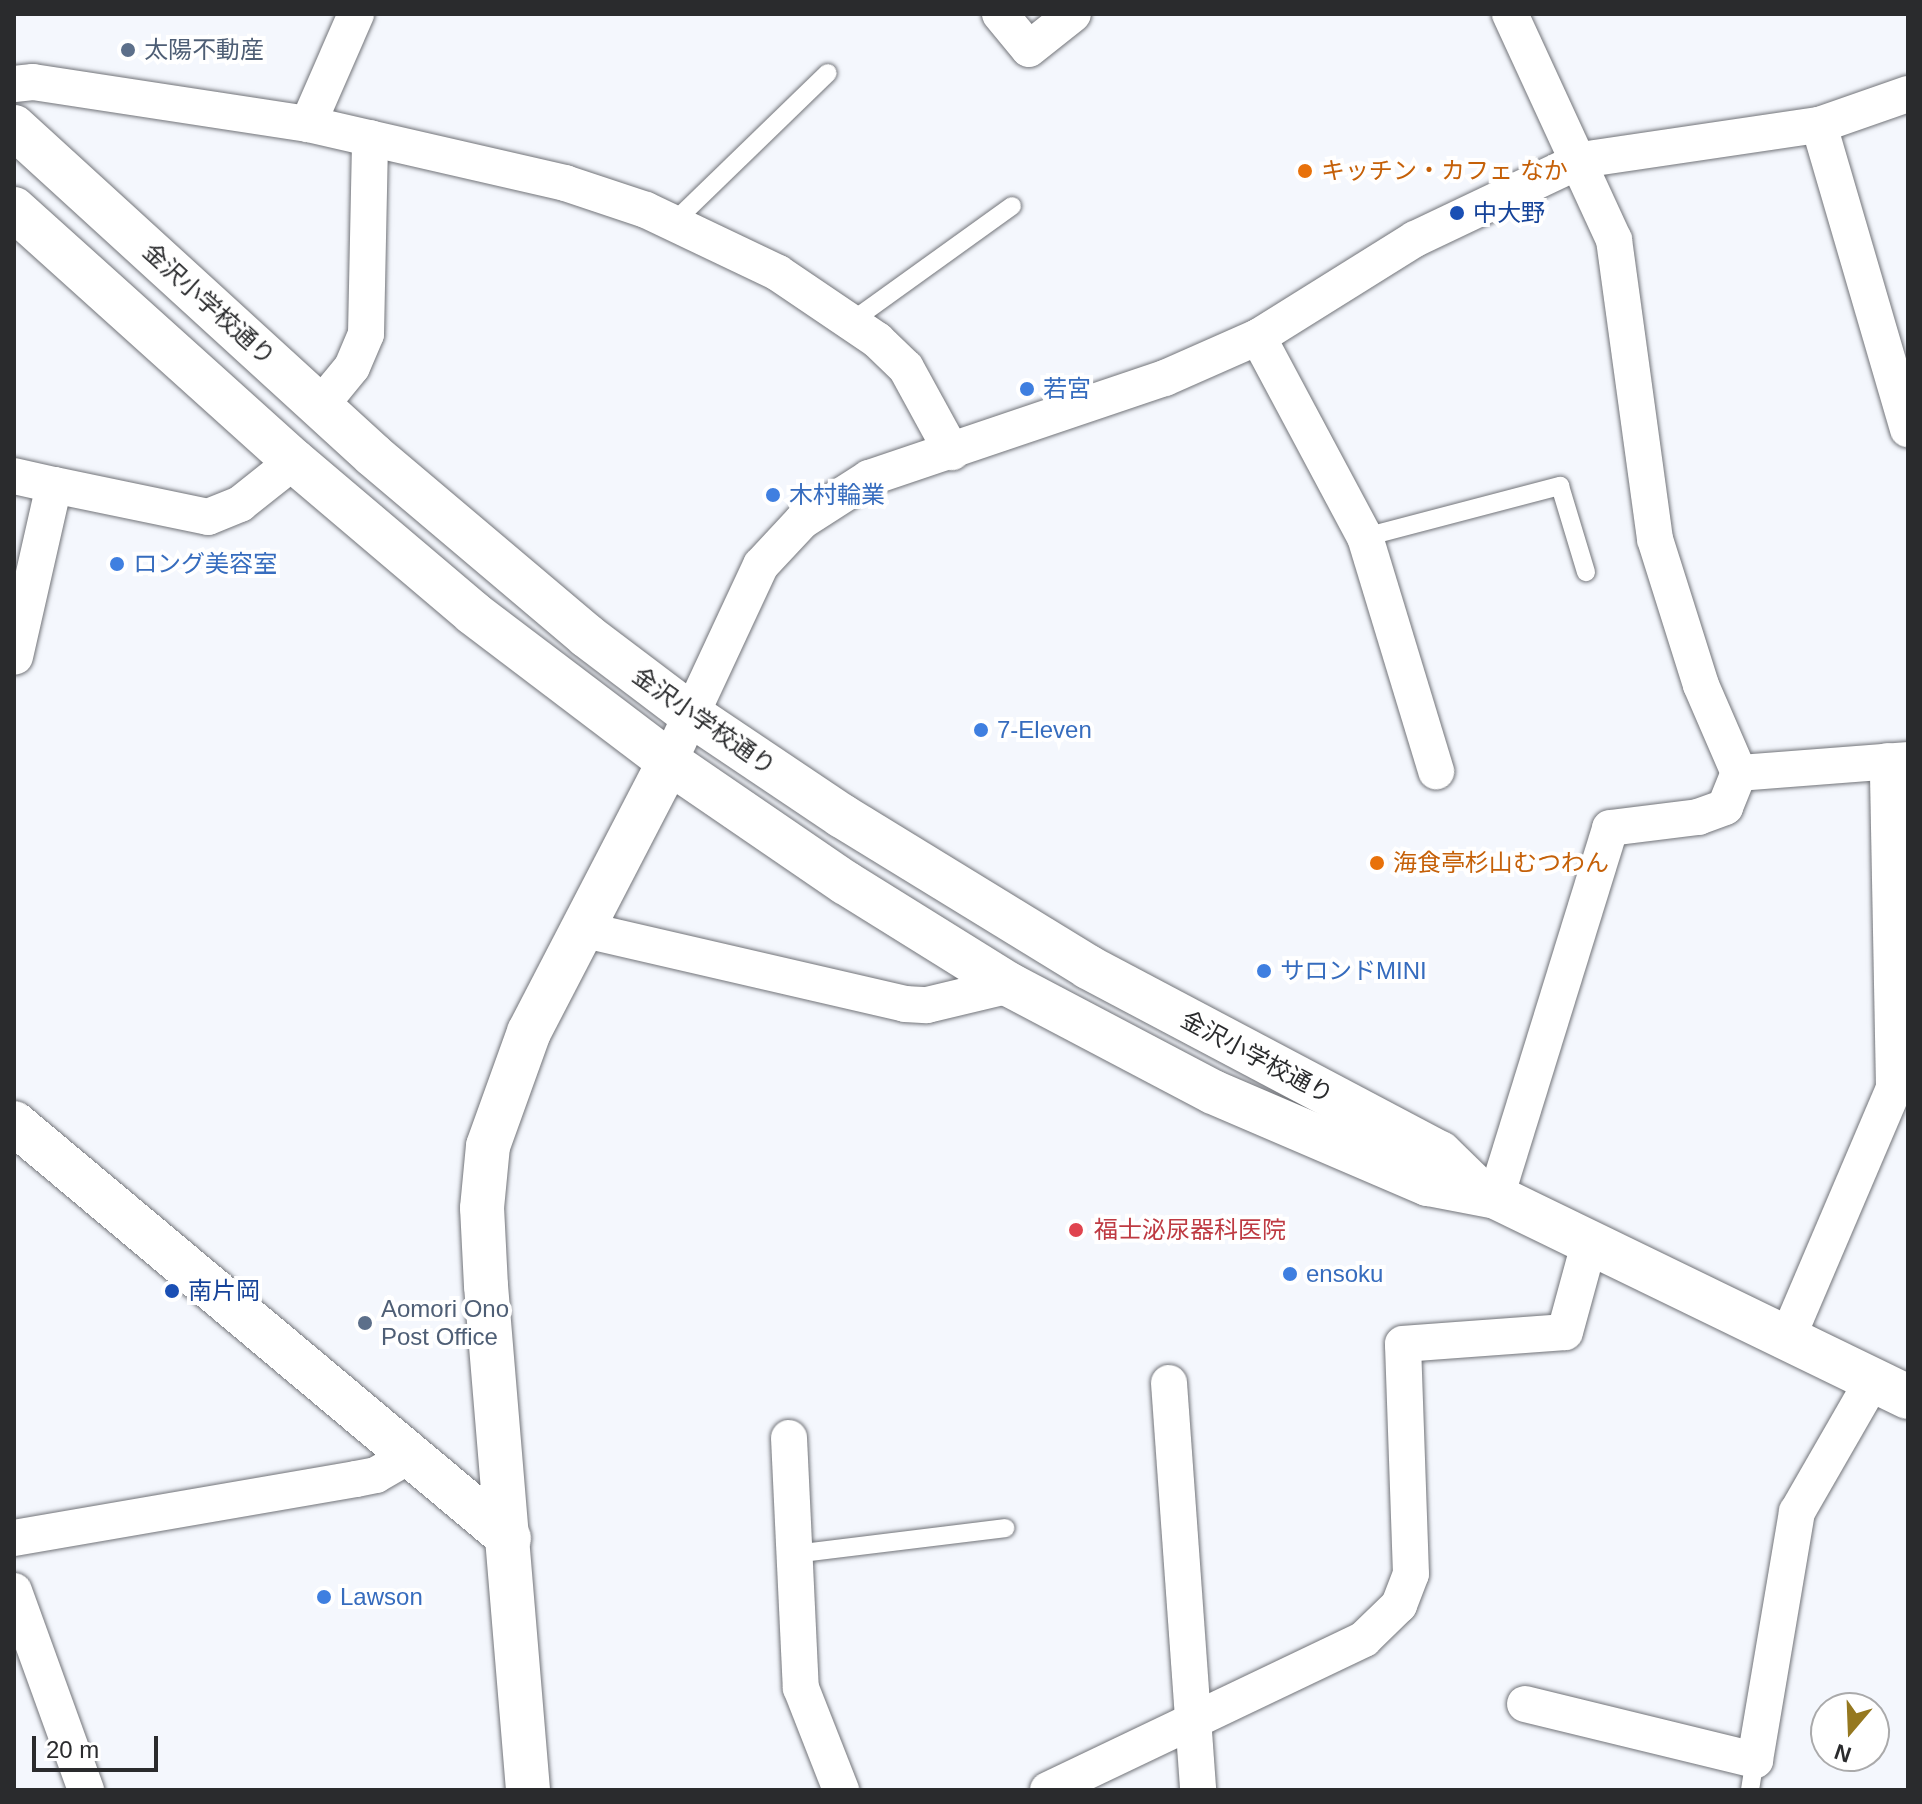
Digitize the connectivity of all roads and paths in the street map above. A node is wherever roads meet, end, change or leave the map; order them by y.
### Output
1 (356, 14) edge
2 (1000, 14) edge
3 (1073, 14) edge
4 (1510, 14) edge
5 (828, 73) dead end
6 (14, 84) edge
7 (1908, 94) edge
8 (308, 124) junction
9 (1819, 125) junction
10 (14, 127) edge
11 (370, 138) junction
12 (1581, 160) junction
13 (1012, 206) dead end
14 (14, 209) edge
15 (674, 222) junction
16 (852, 321) junction
17 (1258, 337) junction
18 (320, 406) junction
19 (1908, 429) edge
20 (952, 452) junction
21 (294, 461) junction
22 (14, 476) edge
23 (54, 485) junction
24 (1365, 537) junction
25 (1586, 572) dead end
26 (15, 657) edge
27 (690, 714) junction
28 (1898, 761) edge
29 (669, 762) junction
30 (1436, 771) dead end
31 (1739, 773) junction
32 (585, 930) junction
33 (1010, 985) junction
34 (19, 1135) edge
35 (1488, 1195) junction
36 (1589, 1244) junction
37 (1787, 1339) junction
38 (1169, 1383) dead end
39 (1890, 1389) edge
40 (789, 1438) dead end
41 (410, 1455) junction
42 (1005, 1528) dead end
43 (14, 1538) edge
44 (509, 1538) junction
45 (794, 1554) junction
46 (14, 1591) edge
47 (1525, 1704) dead end
48 (1192, 1718) junction
49 (1752, 1775) edge
50 (86, 1790) edge
51 (528, 1790) edge
52 (841, 1790) edge
53 (1048, 1790) edge
54 (1198, 1790) edge

1 - 8 street
2 - 3 street
4 - 12 street
5 - 15 lane
6 - 8 street
7 - 9 street
8 - 11 street
9 - 12 street
9 - 19 street
10 - 18 street, 金沢小学校通り
11 - 15 street
11 - 18 street
12 - 17 street
12 - 31 street
13 - 16 lane
14 - 21 street, 金沢小学校通り
15 - 16 street
16 - 20 street
17 - 20 street
17 - 24 street
18 - 27 street, 金沢小学校通り
20 - 27 street
21 - 23 street
21 - 29 street, 金沢小学校通り
22 - 23 street
23 - 26 street
24 - 25 lane
24 - 30 street
27 - 29 street
27 - 35 street, 金沢小学校通り
28 - 31 street
28 - 37 street
29 - 32 street
29 - 33 street, 金沢小学校通り
31 - 35 street
32 - 33 street
32 - 44 street
33 - 35 street, 金沢小学校通り
34 - 41 street
35 - 36 street, 金沢小学校通り
36 - 37 street, 金沢小学校通り
36 - 48 street
37 - 39 street, 金沢小学校通り
38 - 48 street
39 - 49 street
40 - 45 street
41 - 43 street
41 - 44 street
42 - 45 lane
44 - 51 street
45 - 52 street
46 - 50 street
47 - 49 street
48 - 53 street
48 - 54 street

